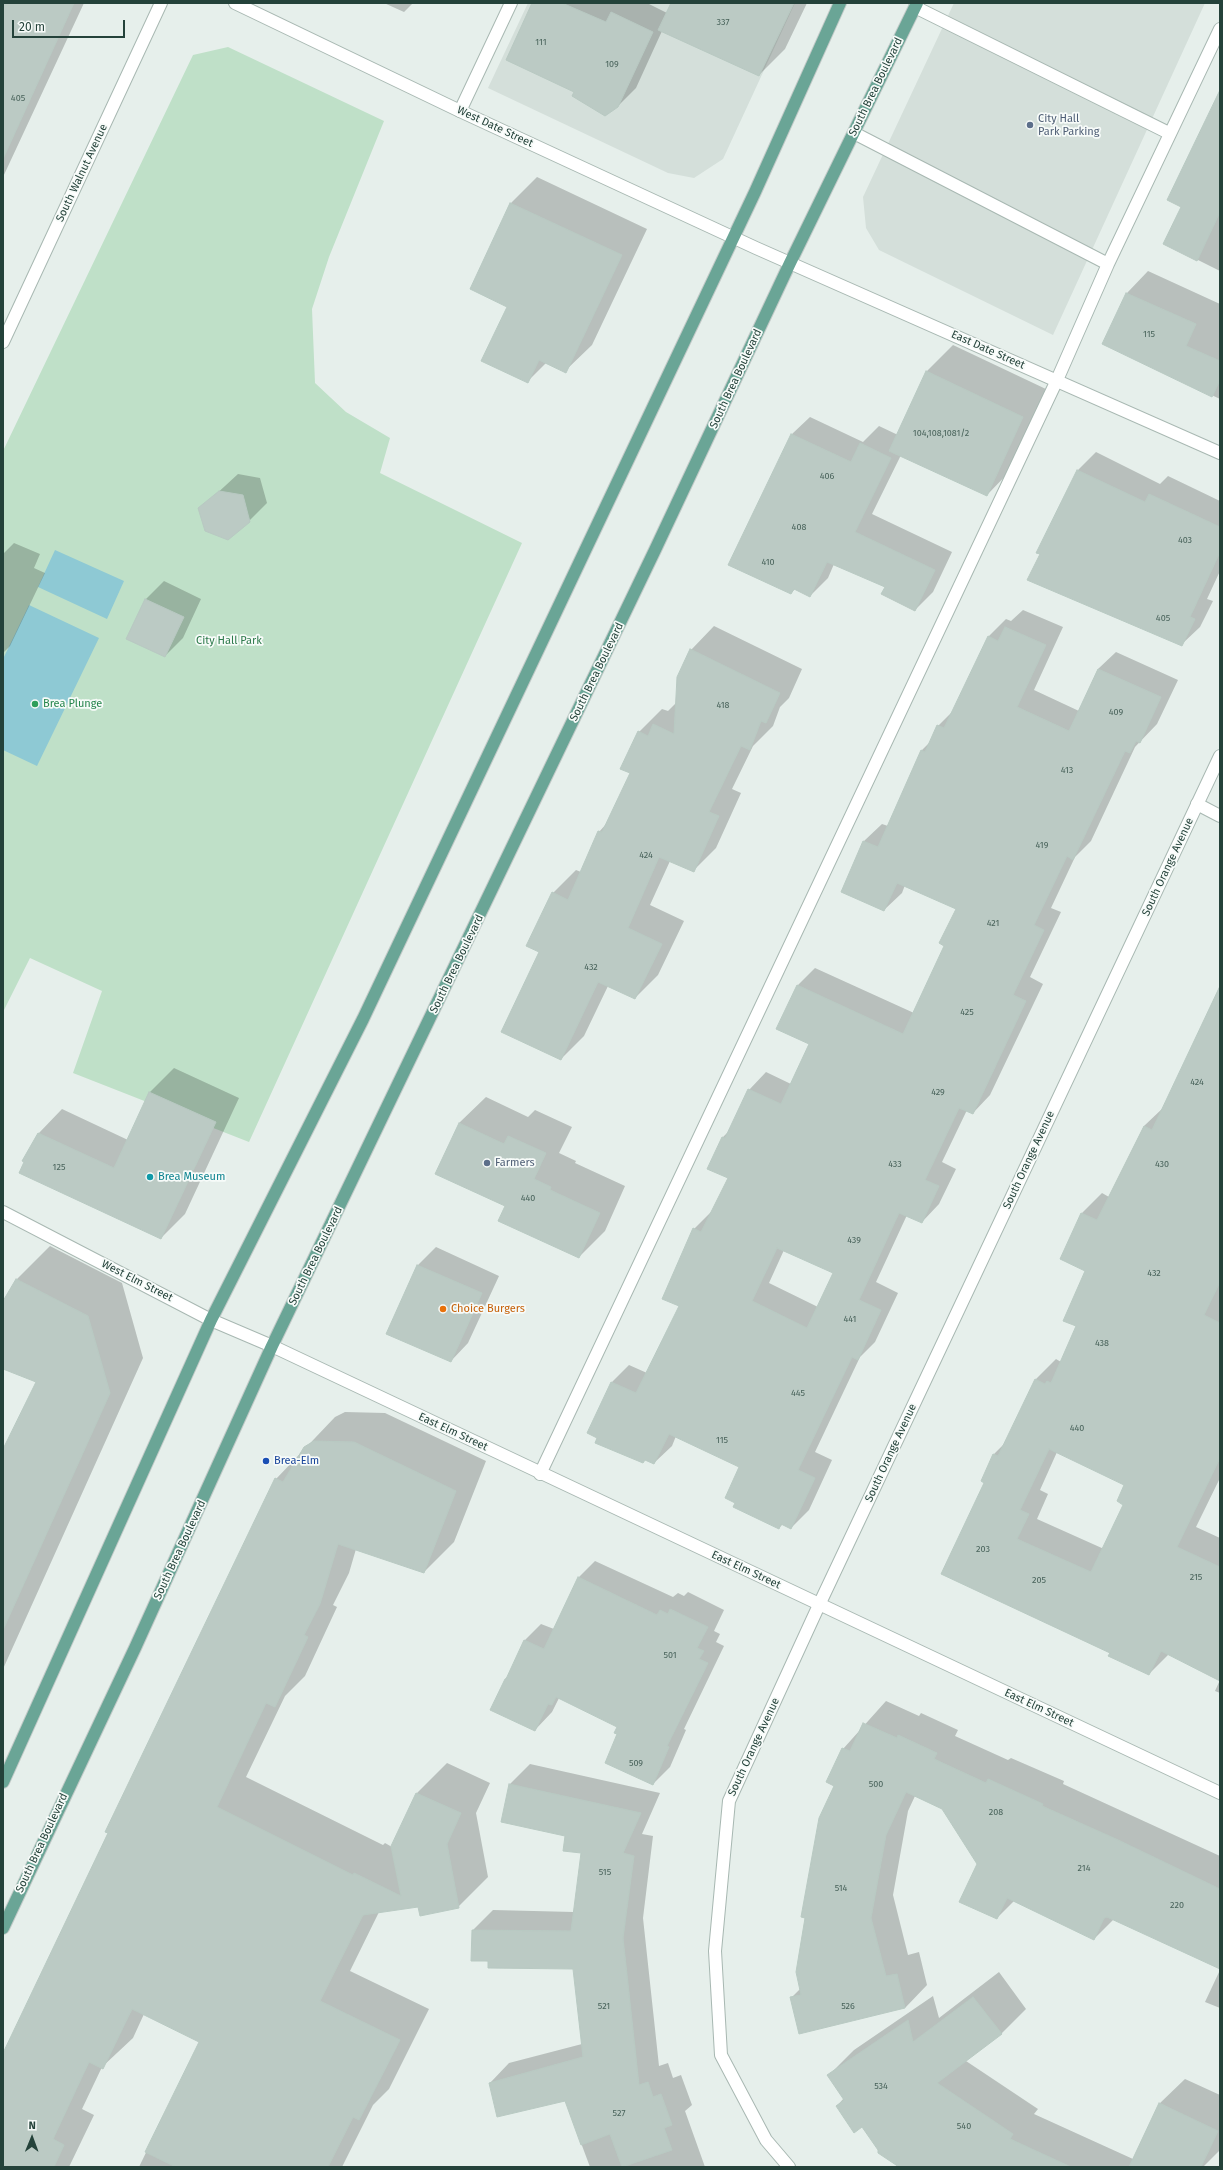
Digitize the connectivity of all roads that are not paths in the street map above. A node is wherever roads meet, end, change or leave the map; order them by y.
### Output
1 (161, 3) edge
2 (235, 3) edge
3 (512, 3) edge
4 (840, 3) edge
5 (916, 5) edge
6 (1220, 29) edge
7 (460, 111) junction
8 (854, 133) junction
9 (1169, 133) junction
10 (732, 237) junction
11 (756, 248) joint
12 (790, 263) junction
13 (1108, 264) junction
14 (3, 342) edge
15 (1056, 380) junction
16 (1220, 453) edge
17 (1220, 756) edge
18 (1198, 804) junction
19 (1220, 816) edge
20 (3, 1212) edge
21 (211, 1320) junction
22 (272, 1346) junction
23 (540, 1474) junction
24 (819, 1605) junction
25 (3, 1782) edge
26 (1220, 1793) edge
27 (3, 1928) edge
28 (789, 2167) edge

1 - 14 street, South Walnut Avenue
2 - 7 street, West Date Street
3 - 7 street
4 - 10 main road
5 - 8 main road, South Brea Boulevard
5 - 9 street
6 - 9 street
7 - 10 street, West Date Street
8 - 12 main road, South Brea Boulevard
8 - 13 street
9 - 13 street
10 - 11 street, West Date Street
10 - 21 main road
11 - 12 street, East Date Street
12 - 15 street, East Date Street
12 - 22 main road, South Brea Boulevard
13 - 15 street
15 - 16 street, East Date Street
15 - 23 street
17 - 18 street, South Orange Avenue
18 - 19 street
18 - 24 street, South Orange Avenue
20 - 21 street, West Elm Street
21 - 22 street, West Elm Street
21 - 25 main road
22 - 23 street, East Elm Street
22 - 27 main road, South Brea Boulevard
23 - 24 street, East Elm Street
24 - 26 street, East Elm Street
24 - 28 street, South Orange Avenue

